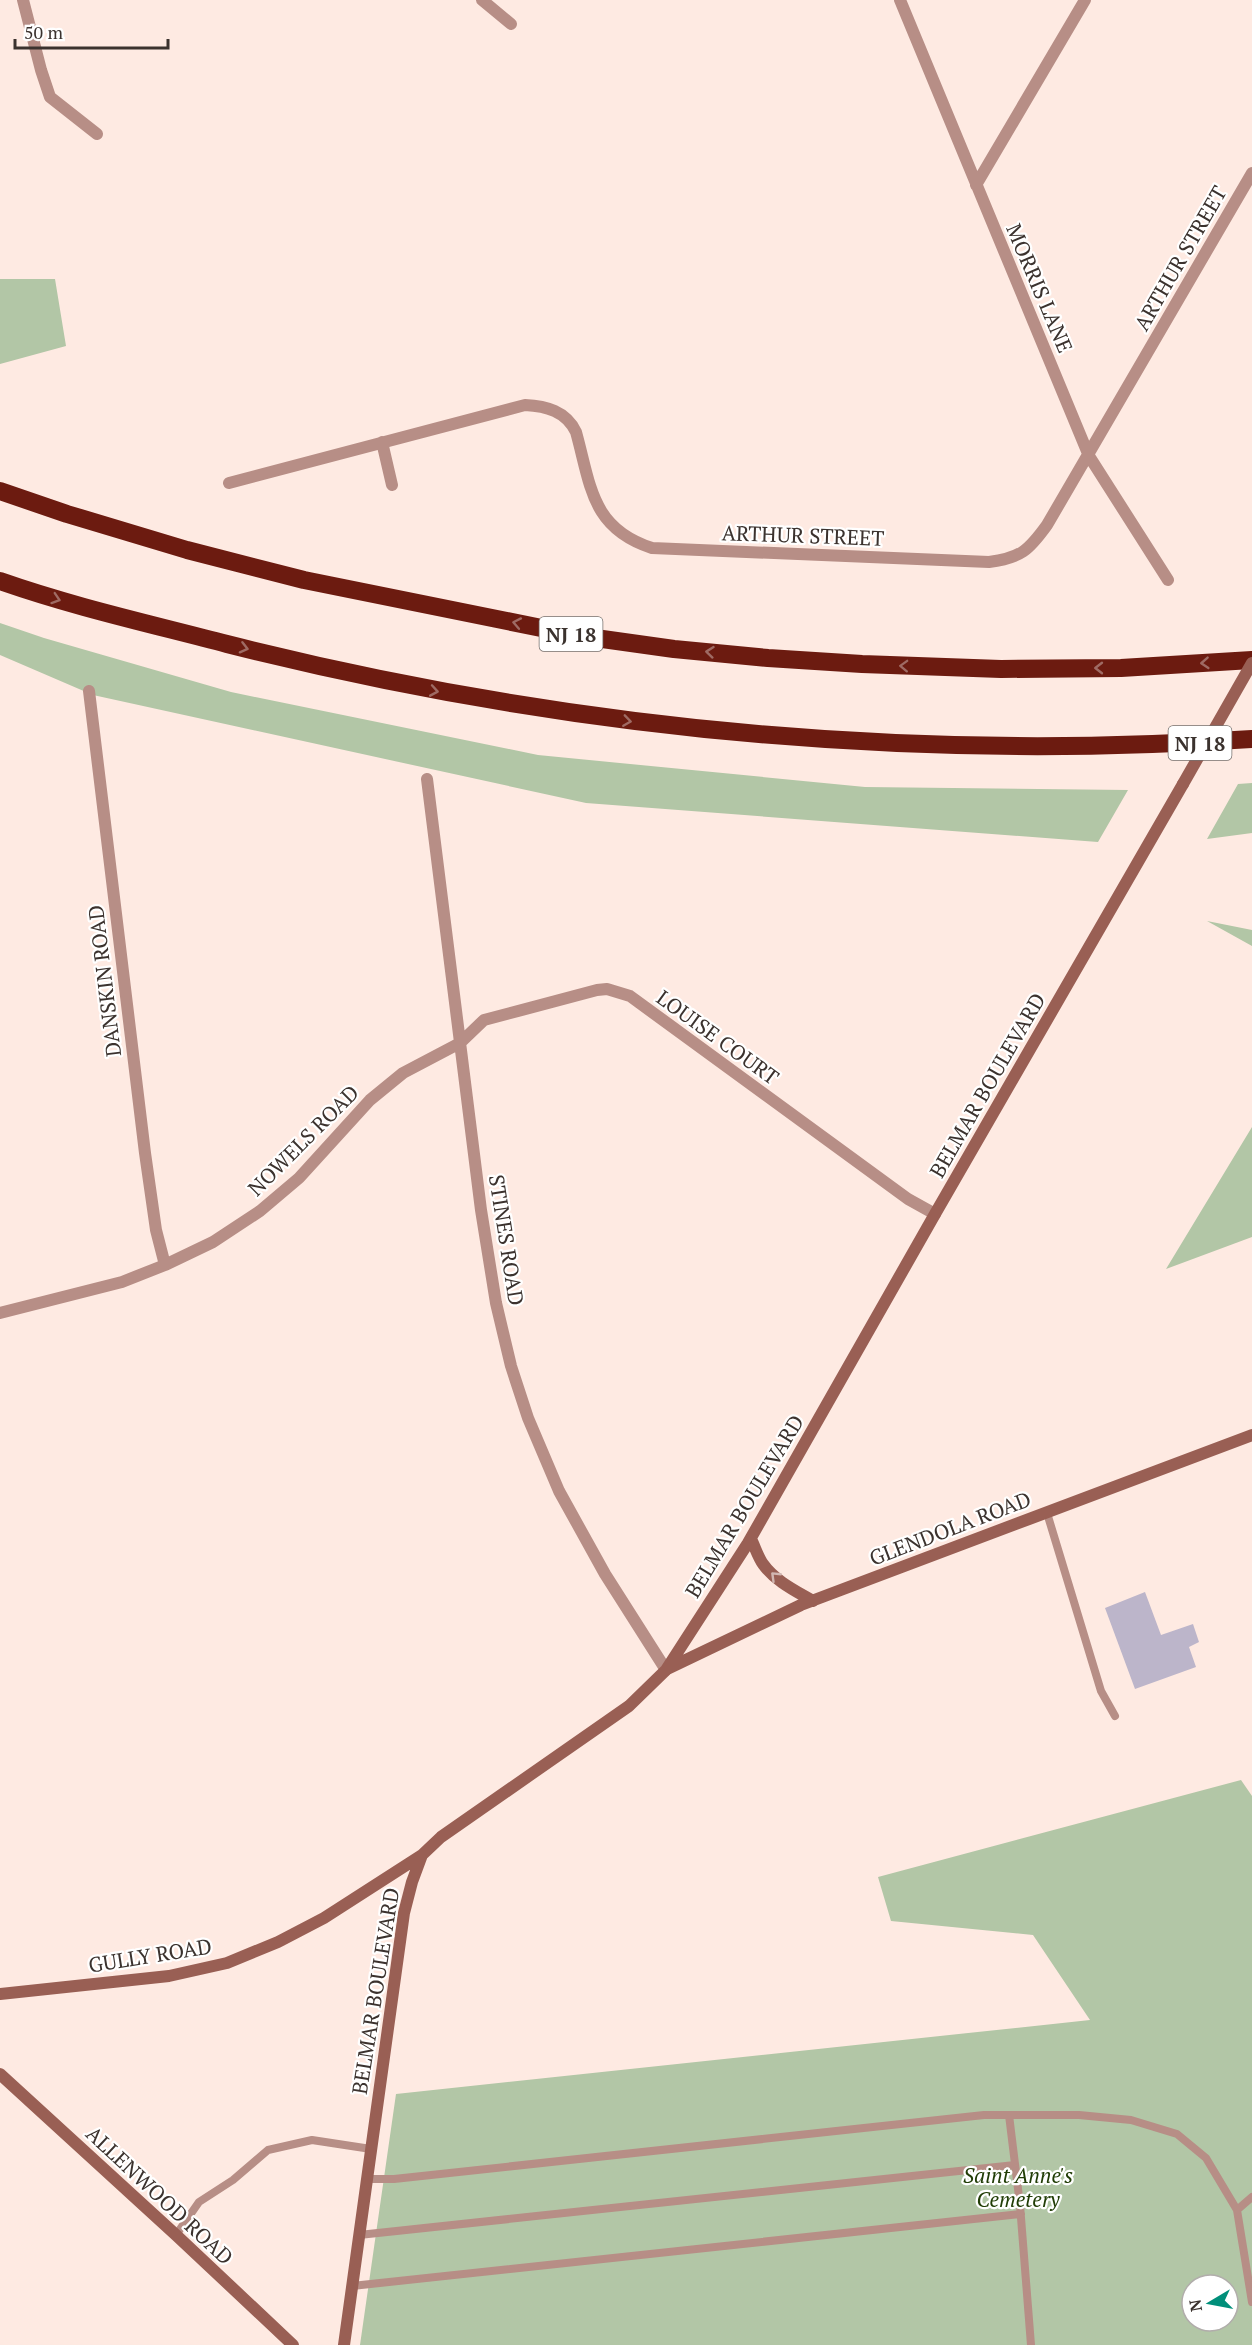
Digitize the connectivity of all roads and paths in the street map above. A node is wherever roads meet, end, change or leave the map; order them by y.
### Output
1 (24, 0) edge
2 (482, 0) edge
3 (900, 0) edge
4 (1085, 0) edge
5 (511, 24) dead end
6 (97, 134) dead end
7 (1252, 173) edge
8 (976, 185) junction
9 (382, 442) junction
10 (1089, 456) junction
11 (229, 483) dead end
12 (393, 485) dead end
13 (0, 491) edge
14 (0, 580) edge
15 (1168, 580) dead end
16 (1252, 661) edge
17 (89, 691) dead end
18 (1252, 739) edge
19 (427, 778) dead end
20 (460, 1043) junction
21 (934, 1214) junction
22 (165, 1265) junction
23 (0, 1313) edge
24 (1252, 1435) edge
25 (1047, 1513) junction
26 (751, 1539) junction
27 (813, 1601) junction
28 (666, 1670) junction
29 (1115, 1716) dead end
30 (422, 1855) junction
31 (0, 1994) edge
32 (0, 2074) edge
33 (1009, 2115) junction
34 (371, 2149) junction
35 (1015, 2165) junction
36 (367, 2179) junction
37 (1252, 2196) edge
38 (1237, 2210) junction
39 (1021, 2214) junction
40 (176, 2235) junction
41 (359, 2235) junction
42 (352, 2286) junction
43 (1252, 2302) edge
44 (293, 2345) edge
45 (344, 2345) edge
46 (1031, 2345) edge

1 - 6 street
2 - 5 street
3 - 8 street, MORRIS LANE
4 - 8 street
7 - 10 street, ARTHUR STREET
8 - 10 street, MORRIS LANE
9 - 10 street, ARTHUR STREET
9 - 11 street, ARTHUR STREET
9 - 12 street
10 - 15 street, MORRIS LANE
16 -> 13 highway, NJ 18
14 -> 18 highway, NJ 18
16 - 21 main road, BELMAR BOULEVARD, bridge
17 - 22 street, DANSKIN ROAD
19 - 20 street, STINES ROAD
20 - 21 street, LOUISE COURT
20 - 22 street, NOWELS ROAD
20 - 28 street, STINES ROAD
21 - 26 main road, BELMAR BOULEVARD
22 - 23 street, NOWELS ROAD
24 - 25 main road, GLENDOLA ROAD
25 - 27 main road, GLENDOLA ROAD
25 - 29 lane
27 -> 26 main road
26 - 28 main road, BELMAR BOULEVARD
27 - 28 main road, GLENDOLA ROAD
28 - 30 main road, BELMAR BOULEVARD
30 - 31 main road, GULLY ROAD
30 - 34 main road, BELMAR BOULEVARD
32 - 40 main road, ALLENWOOD ROAD
33 - 35 lane
33 - 36 lane
33 - 38 lane
34 - 36 main road, BELMAR BOULEVARD
34 - 40 lane
35 - 39 lane
35 - 41 lane
36 - 41 main road, BELMAR BOULEVARD
37 - 38 lane
38 - 43 lane
39 - 42 lane
39 - 46 lane
40 - 44 main road, ALLENWOOD ROAD
41 - 42 main road, BELMAR BOULEVARD
42 - 45 main road, BELMAR BOULEVARD

